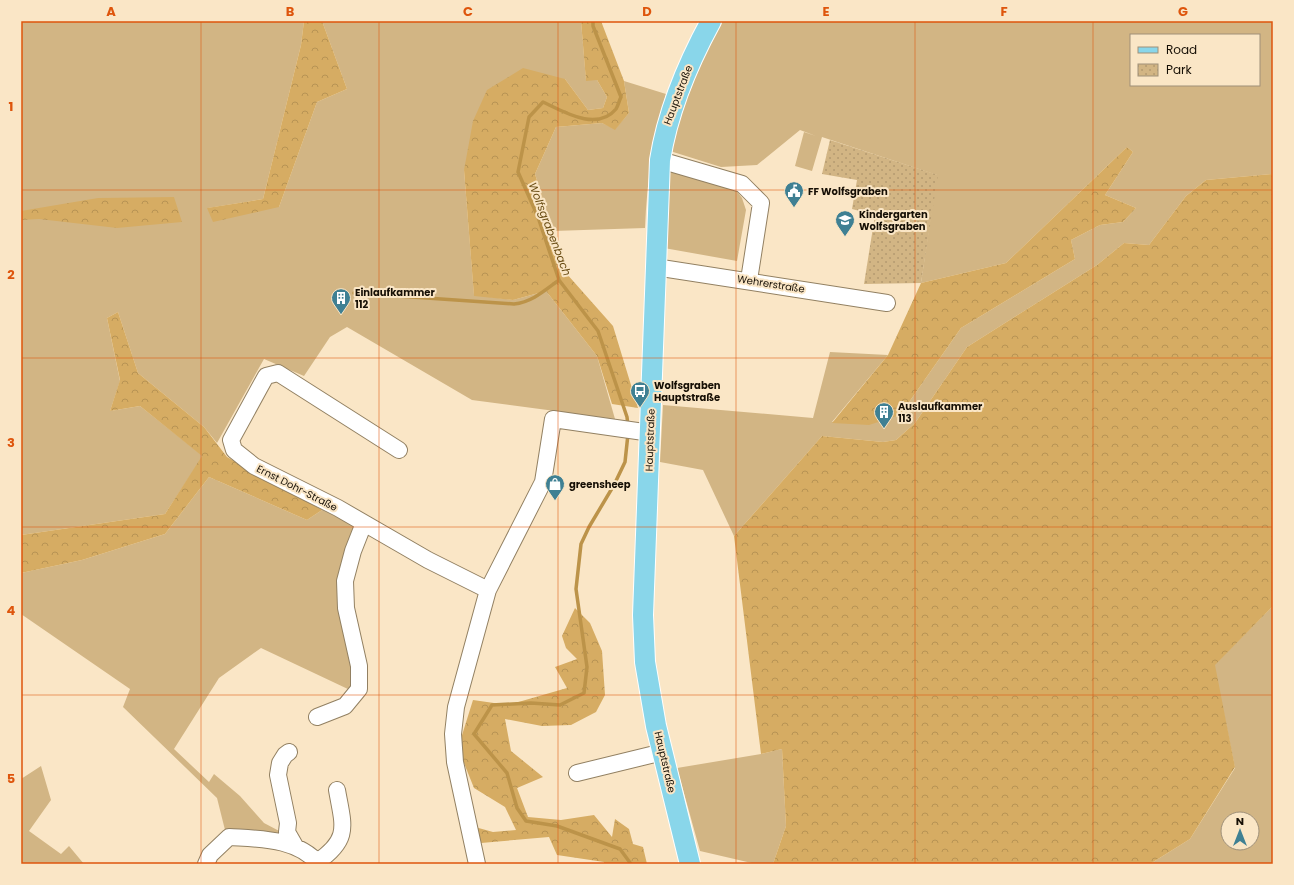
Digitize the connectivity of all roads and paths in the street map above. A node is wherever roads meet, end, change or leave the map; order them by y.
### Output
1 (711, 21) edge
2 (660, 160) junction
3 (655, 267) junction
4 (748, 280) junction
5 (887, 303) dead end
6 (643, 432) junction
7 (399, 450) dead end
8 (364, 523) junction
9 (488, 590) junction
10 (317, 717) dead end
11 (289, 752) dead end
12 (663, 752) junction
13 (577, 773) dead end
14 (337, 790) dead end
15 (295, 846) junction
16 (318, 863) edge
17 (206, 864) edge
18 (478, 864) edge
19 (690, 864) edge

1 - 2 main road, Hauptstraße
2 - 3 main road, Hauptstraße
2 - 4 street
3 - 4 street, Wehrerstraße
3 - 6 main road, Hauptstraße
4 - 5 street, Wehrerstraße
6 - 9 street
6 - 12 main road, Hauptstraße
7 - 8 street, Ernst Dohr-Straße
8 - 9 street, Ernst Dohr-Straße
8 - 10 street
9 - 18 street
11 - 15 street
12 - 13 street
12 - 19 main road, Hauptstraße
14 - 16 street
15 - 16 street
15 - 17 street

